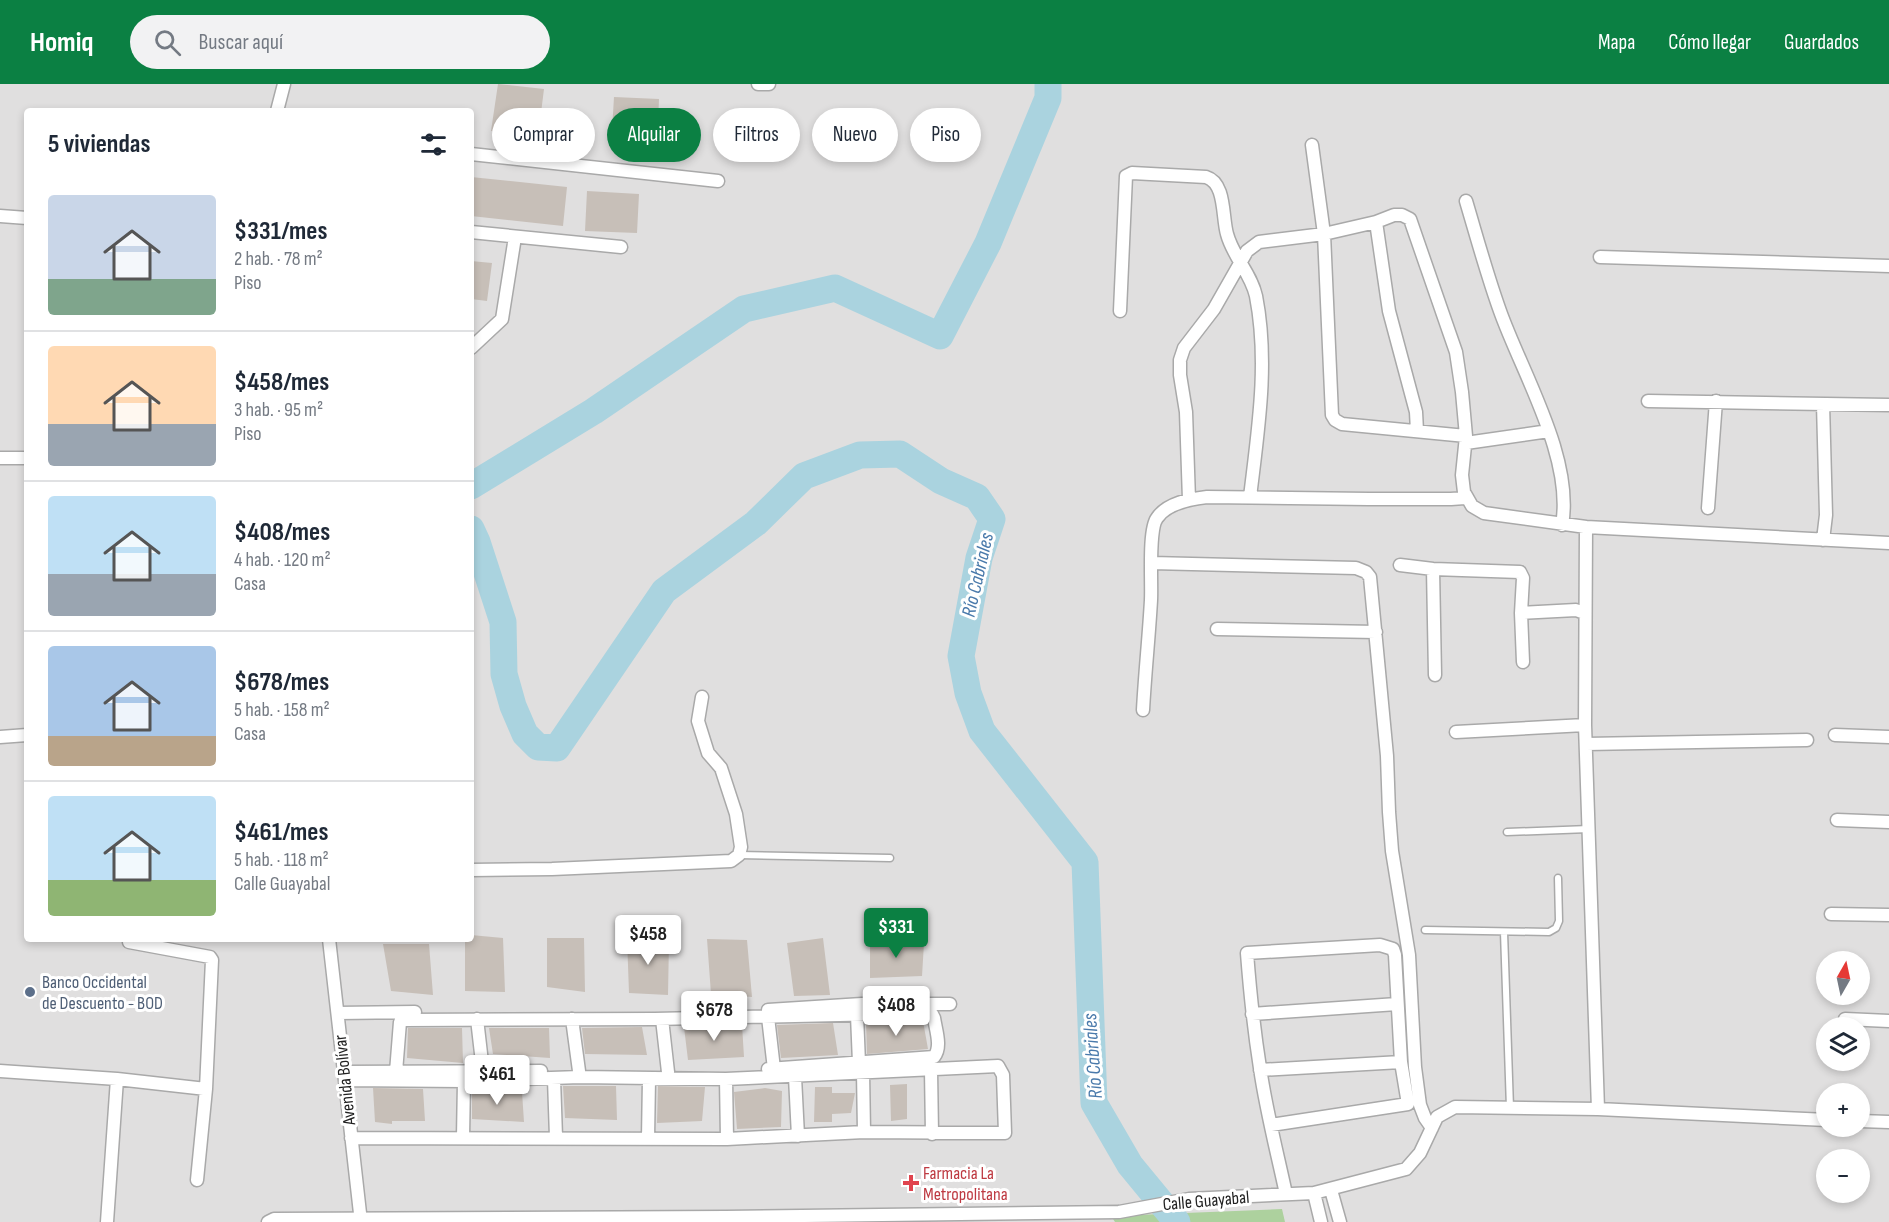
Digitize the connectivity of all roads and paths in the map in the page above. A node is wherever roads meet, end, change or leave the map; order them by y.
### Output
1 (284, 84) edge
2 (758, 84) edge
3 (769, 84) edge
4 (278, 108) edge
5 (1312, 145) dead end
6 (474, 154) edge
7 (718, 181) dead end
8 (1466, 201) dead end
9 (0, 216) edge
10 (24, 218) edge
11 (1376, 222) junction
12 (474, 232) edge
13 (1324, 234) junction
14 (515, 237) junction
15 (621, 248) dead end
16 (1600, 257) dead end
17 (1240, 263) junction
18 (1889, 266) edge
19 (1120, 311) dead end
20 (474, 345) edge
21 (1648, 401) dead end
22 (1716, 401) junction
23 (1823, 404) junction
24 (1889, 405) edge
25 (1418, 431) junction
26 (1549, 431) junction
27 (1466, 440) junction
28 (0, 458) edge
29 (24, 458) edge
30 (1250, 497) junction
31 (1465, 498) junction
32 (1189, 500) junction
33 (1708, 508) dead end
34 (1562, 525) junction
35 (1586, 526) junction
36 (1823, 540) junction
37 (1889, 543) edge
38 (1152, 563) junction
39 (1400, 565) dead end
40 (1433, 569) junction
41 (1521, 613) junction
42 (1584, 613) junction
43 (1217, 628) dead end
44 (1376, 632) junction
45 (1524, 662) dead end
46 (1435, 675) dead end
47 (702, 697) dead end
48 (1143, 710) dead end
49 (1586, 725) junction
50 (1456, 732) dead end
51 (24, 735) edge
52 (1835, 735) dead end
53 (0, 737) edge
54 (1889, 737) edge
55 (1807, 741) dead end
56 (1586, 744) junction
57 (1837, 820) dead end
58 (1889, 822) edge
59 (1589, 829) junction
60 (1507, 832) dead end
61 (739, 855) junction
62 (890, 858) dead end
63 (474, 870) edge
64 (1558, 878) dead end
65 (1831, 914) dead end
66 (1889, 915) edge
67 (1425, 930) dead end
68 (1504, 932) junction
69 (129, 942) dead end
70 (329, 942) edge
71 (950, 1004) dead end
72 (1397, 1004) junction
73 (338, 1012) junction
74 (1252, 1014) junction
75 (857, 1015) junction
76 (768, 1017) junction
77 (477, 1019) junction
78 (573, 1019) junction
79 (662, 1019) junction
80 (1870, 1020) edge
81 (1889, 1021) edge
82 (1401, 1062) junction
83 (861, 1068) junction
84 (774, 1069) junction
85 (931, 1070) junction
86 (1260, 1070) junction
87 (0, 1071) edge
88 (483, 1071) junction
89 (579, 1071) junction
90 (396, 1072) junction
91 (668, 1072) junction
92 (345, 1076) junction
93 (795, 1077) junction
94 (117, 1079) junction
95 (554, 1079) junction
96 (649, 1079) junction
97 (726, 1079) junction
98 (464, 1081) junction
99 (206, 1089) junction
100 (1510, 1108) junction
101 (1598, 1109) junction
102 (1816, 1119) edge
103 (1870, 1121) edge
104 (1889, 1122) edge
105 (1271, 1125) junction
106 (1432, 1128) junction
107 (864, 1132) junction
108 (932, 1134) junction
109 (798, 1136) junction
110 (463, 1137) junction
111 (556, 1137) junction
112 (351, 1138) junction
113 (648, 1138) junction
114 (727, 1139) junction
115 (197, 1180) dead end
116 (1331, 1190) junction
117 (1314, 1193) junction
118 (1286, 1194) junction
119 (770, 1219) edge
120 (361, 1220) edge
121 (107, 1222) edge
122 (268, 1222) edge
123 (1321, 1222) edge
124 (1340, 1222) edge

1 - 4 street
2 - 3 street
5 - 13 street
6 - 7 street
8 - 26 street
9 - 10 street
11 - 13 street
11 - 25 street
11 - 27 street
12 - 14 street
13 - 17 street
13 - 25 street
14 - 15 street
14 - 20 street
16 - 18 street
17 - 19 street
17 - 30 street
17 - 32 street
21 - 22 street
22 - 23 street
22 - 33 street
23 - 24 street
23 - 36 street
25 - 27 street
26 - 27 street
26 - 34 street
27 - 31 street
28 - 29 street
30 - 31 street
30 - 32 street
31 - 34 street
32 - 38 street
34 - 35 street
35 - 36 street
35 - 42 street
36 - 37 street
38 - 44 street
38 - 48 street
39 - 40 street
40 - 41 street
40 - 46 street
41 - 42 street
41 - 45 street
42 - 49 street
43 - 44 street
44 - 106 street
47 - 61 street
49 - 50 street
49 - 56 street
51 - 53 street
52 - 54 street
55 - 56 street
56 - 59 street
57 - 58 street
59 - 60 lane
59 - 101 street
61 - 62 lane
61 - 63 street
64 - 68 lane
65 - 66 street
67 - 68 lane
68 - 100 lane
69 - 99 street
70 - 73 street, Avenida Bolívar
71 - 73 street
72 - 74 street
72 - 74 street
72 - 82 street
73 - 92 street, Avenida Bolívar
74 - 86 street
75 - 76 street
75 - 83 street
75 - 83 street
76 - 79 street
76 - 84 street
77 - 78 street
77 - 88 street
77 - 90 street
78 - 79 street
78 - 89 street
79 - 91 street
80 - 81 street
82 - 86 street
82 - 105 street
83 - 84 street
83 - 85 street
83 - 93 street
83 - 107 street
84 - 91 street
85 - 108 street
85 - 108 street
86 - 105 street
87 - 94 street
88 - 89 street
88 - 90 street
89 - 91 street
90 - 92 street
92 - 98 street
92 - 112 street, Avenida Bolívar
93 - 97 street
93 - 109 street
94 - 99 street
94 - 121 street
95 - 96 street
95 - 98 street
95 - 111 street
96 - 97 street
96 - 113 street
97 - 114 street
98 - 110 street
99 - 115 street
100 - 101 street, Calle Guayabal
100 - 106 street, Calle Guayabal
101 - 102 street, Calle Guayabal
103 - 104 street
105 - 118 street
106 - 116 street, Calle Guayabal
107 - 108 street
107 - 109 street
109 - 114 street
110 - 111 street
110 - 112 street
111 - 113 street
112 - 120 street, Avenida Bolívar
113 - 114 street
116 - 117 street, Calle Guayabal
116 - 124 street
117 - 118 street, Calle Guayabal
117 - 123 street
118 - 119 street, Calle Guayabal
119 - 120 street, Calle Guayabal
120 - 122 street, Calle Guayabal

